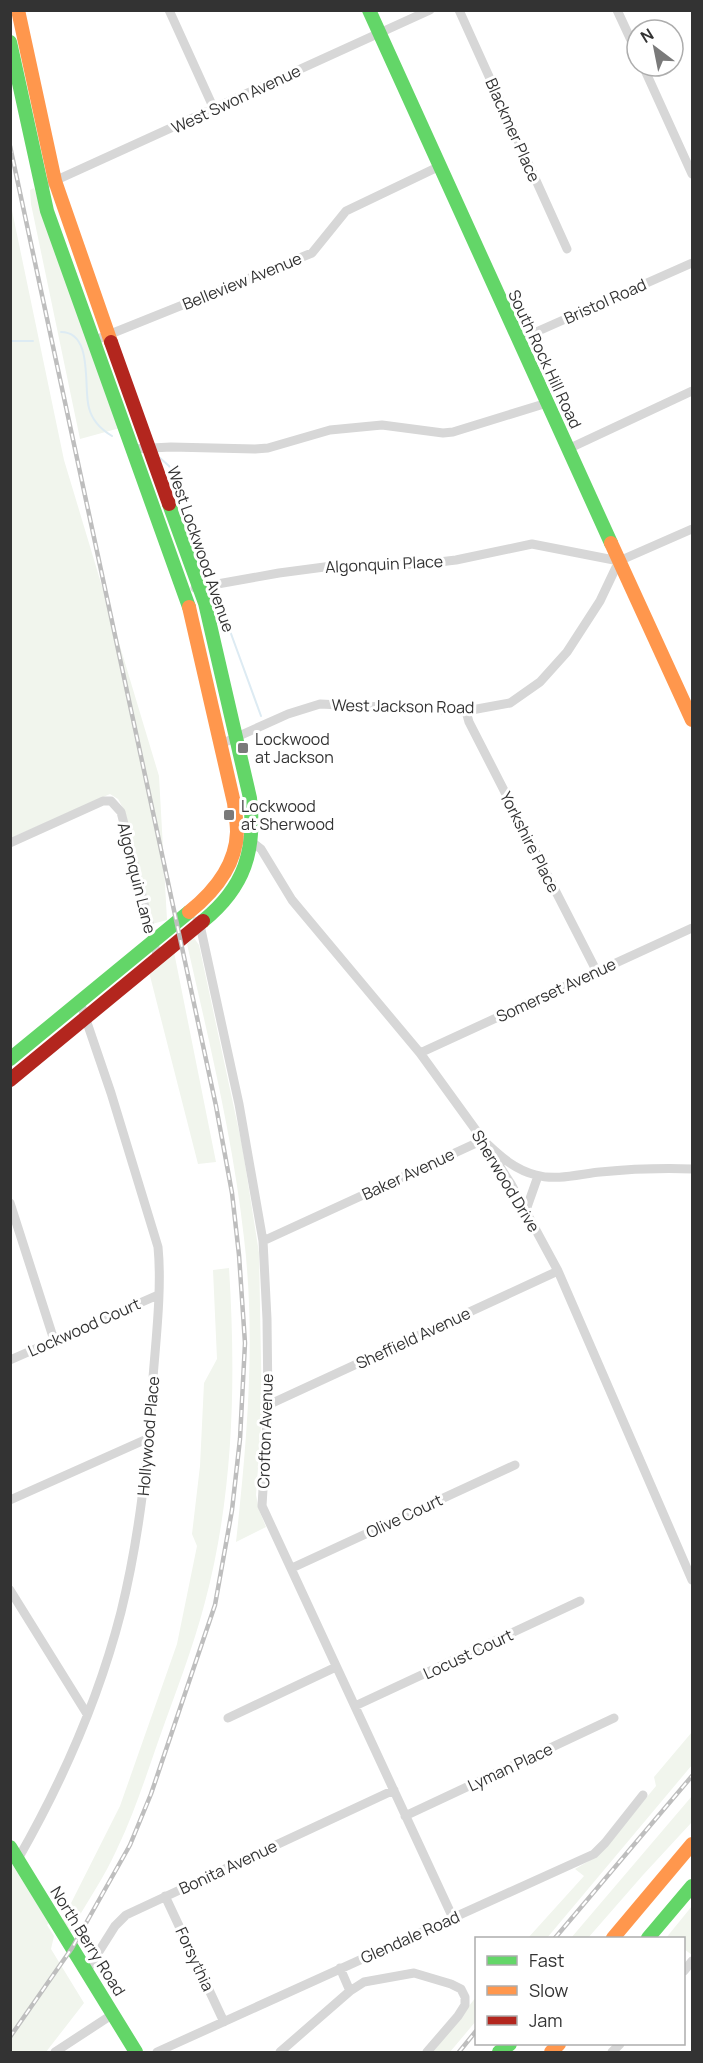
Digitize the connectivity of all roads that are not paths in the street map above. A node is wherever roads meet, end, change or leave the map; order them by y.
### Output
1 (18, 10) edge
2 (169, 10) edge
3 (369, 10) edge
4 (430, 10) edge
5 (459, 10) edge
6 (617, 10) edge
7 (625, 27) edge
8 (380, 33) junction
9 (10, 42) edge
10 (20, 72) edge
11 (649, 78) edge
12 (214, 109) junction
13 (440, 166) junction
14 (693, 174) edge
15 (49, 184) junction
16 (567, 249) dead end
17 (693, 262) edge
18 (108, 335) junction
19 (518, 340) junction
20 (93, 341) junction
21 (693, 391) edge
22 (547, 404) junction
23 (149, 448) junction
24 (132, 449) junction
25 (568, 449) junction
26 (693, 529) edge
27 (619, 561) junction
28 (200, 586) junction
29 (184, 591) junction
30 (466, 711) junction
31 (693, 720) edge
32 (237, 736) junction
33 (221, 744) junction
34 (236, 840) junction
35 (252, 842) junction
36 (10, 843) edge
37 (189, 912) junction
38 (200, 925) junction
39 (693, 928) edge
40 (153, 943) junction
41 (158, 959) junction
42 (597, 972) junction
43 (80, 1002) junction
44 (86, 1019) junction
45 (420, 1053) junction
46 (10, 1059) edge
47 (10, 1080) edge
48 (483, 1140) junction
49 (693, 1169) edge
50 (538, 1176) junction
51 (10, 1203) edge
52 (525, 1210) junction
53 (263, 1240) junction
54 (558, 1271) junction
55 (158, 1294) junction
56 (54, 1340) junction
57 (10, 1360) edge
58 (268, 1405) junction
59 (149, 1438) junction
60 (515, 1465) dead end
61 (10, 1500) edge
62 (292, 1568) junction
63 (693, 1580) edge
64 (10, 1590) edge
65 (580, 1601) dead end
66 (336, 1667) junction
67 (355, 1707) junction
68 (87, 1714) junction
69 (228, 1718) dead end
70 (614, 1718) dead end
71 (393, 1790) junction
72 (643, 1795) dead end
73 (405, 1816) junction
74 (693, 1844) edge
75 (14, 1853) edge
76 (693, 1886) edge
77 (165, 1896) junction
78 (453, 1918) junction
79 (614, 1937) edge
80 (649, 1937) edge
81 (340, 1968) junction
82 (86, 1972) junction
83 (350, 1991) junction
84 (113, 2014) junction
85 (224, 2022) junction
86 (55, 2052) edge
87 (136, 2052) edge
88 (157, 2052) edge
89 (280, 2052) edge
90 (427, 2052) edge

1 - 10 main road, West Lockwood Avenue
2 - 12 street
3 - 8 main road, South Rock Hill Road
4 - 8 street, West Swon Avenue
5 - 16 street, Blackmer Place
6 - 7 street
8 - 12 street, West Swon Avenue
8 - 13 main road, South Rock Hill Road
9 - 10 main road, West Lockwood Avenue
10 - 15 main road, West Lockwood Avenue
11 - 14 street
12 - 15 street, West Swon Avenue
13 - 18 street, Belleview Avenue
13 - 19 main road, South Rock Hill Road
15 - 18 main road, West Lockwood Avenue
15 - 20 main road, West Lockwood Avenue
17 - 19 street, Bristol Road
18 - 20 street, Belleview Avenue
18 - 23 main road, West Lockwood Avenue
19 - 22 main road, South Rock Hill Road
20 - 24 main road, West Lockwood Avenue
21 - 25 street
22 - 23 street
22 - 25 main road, South Rock Hill Road
23 - 24 street
23 - 28 main road, West Lockwood Avenue
24 - 29 main road, West Lockwood Avenue
25 - 27 main road, South Rock Hill Road
26 - 27 street
27 - 28 street, Algonquin Place
27 - 30 street, West Jackson Road
27 - 31 main road, South Rock Hill Road
28 - 29 street, Algonquin Place
28 - 32 main road, West Lockwood Avenue
29 - 33 main road, West Lockwood Avenue
30 - 32 street, West Jackson Road
30 - 42 street, Yorkshire Place
32 - 33 street, West Jackson Road
32 - 35 main road, West Lockwood Avenue
33 - 34 main road, West Lockwood Avenue
34 - 35 street
34 - 37 main road, West Lockwood Avenue
35 - 38 main road, West Lockwood Avenue
35 - 45 street, Sherwood Drive
36 - 40 street, Algonquin Lane
37 - 38 street, Crofton Avenue
37 - 40 main road, West Lockwood Avenue
38 - 41 main road, West Lockwood Avenue
38 - 53 street, Crofton Avenue
39 - 42 street, Somerset Avenue
40 - 41 street, Algonquin Lane
40 - 43 main road, West Lockwood Avenue
41 - 44 main road, West Lockwood Avenue
42 - 45 street, Somerset Avenue
43 - 44 street, Hollywood Place
43 - 46 main road, West Lockwood Avenue
44 - 47 main road, West Lockwood Avenue
44 - 55 street, Hollywood Place
45 - 48 street, Sherwood Drive
48 - 50 street
48 - 52 street, Sherwood Drive
48 - 53 street, Baker Avenue
49 - 50 street
50 - 52 street
51 - 56 street
52 - 54 street, Sherwood Drive
53 - 58 street, Crofton Avenue
54 - 58 street, Sheffield Avenue
54 - 63 street, Sherwood Drive
55 - 56 street, Lockwood Court
55 - 59 street, Hollywood Place
56 - 57 street, Lockwood Court
58 - 62 street, Crofton Avenue
59 - 61 street
59 - 68 street, Hollywood Place
60 - 62 street, Olive Court
62 - 66 street, Crofton Avenue
64 - 68 street
65 - 67 street, Locust Court
66 - 67 street, Crofton Avenue
66 - 69 street
67 - 71 street, Crofton Avenue
68 - 75 street, Hollywood Place
70 - 73 street, Lyman Place
71 - 73 street, Crofton Avenue
71 - 77 street, Bonita Avenue
72 - 78 street, Glendale Road
73 - 78 street, Crofton Avenue
74 - 79 main road
75 - 82 main road, North Berry Road
76 - 80 main road
77 - 82 street, Bonita Avenue
77 - 85 street, Forsythia
78 - 81 street, Glendale Road
81 - 83 street
81 - 85 street, Glendale Road
82 - 84 main road, North Berry Road
83 - 89 street
83 - 90 street
84 - 86 street
84 - 87 main road, North Berry Road
85 - 88 street, Glendale Road

